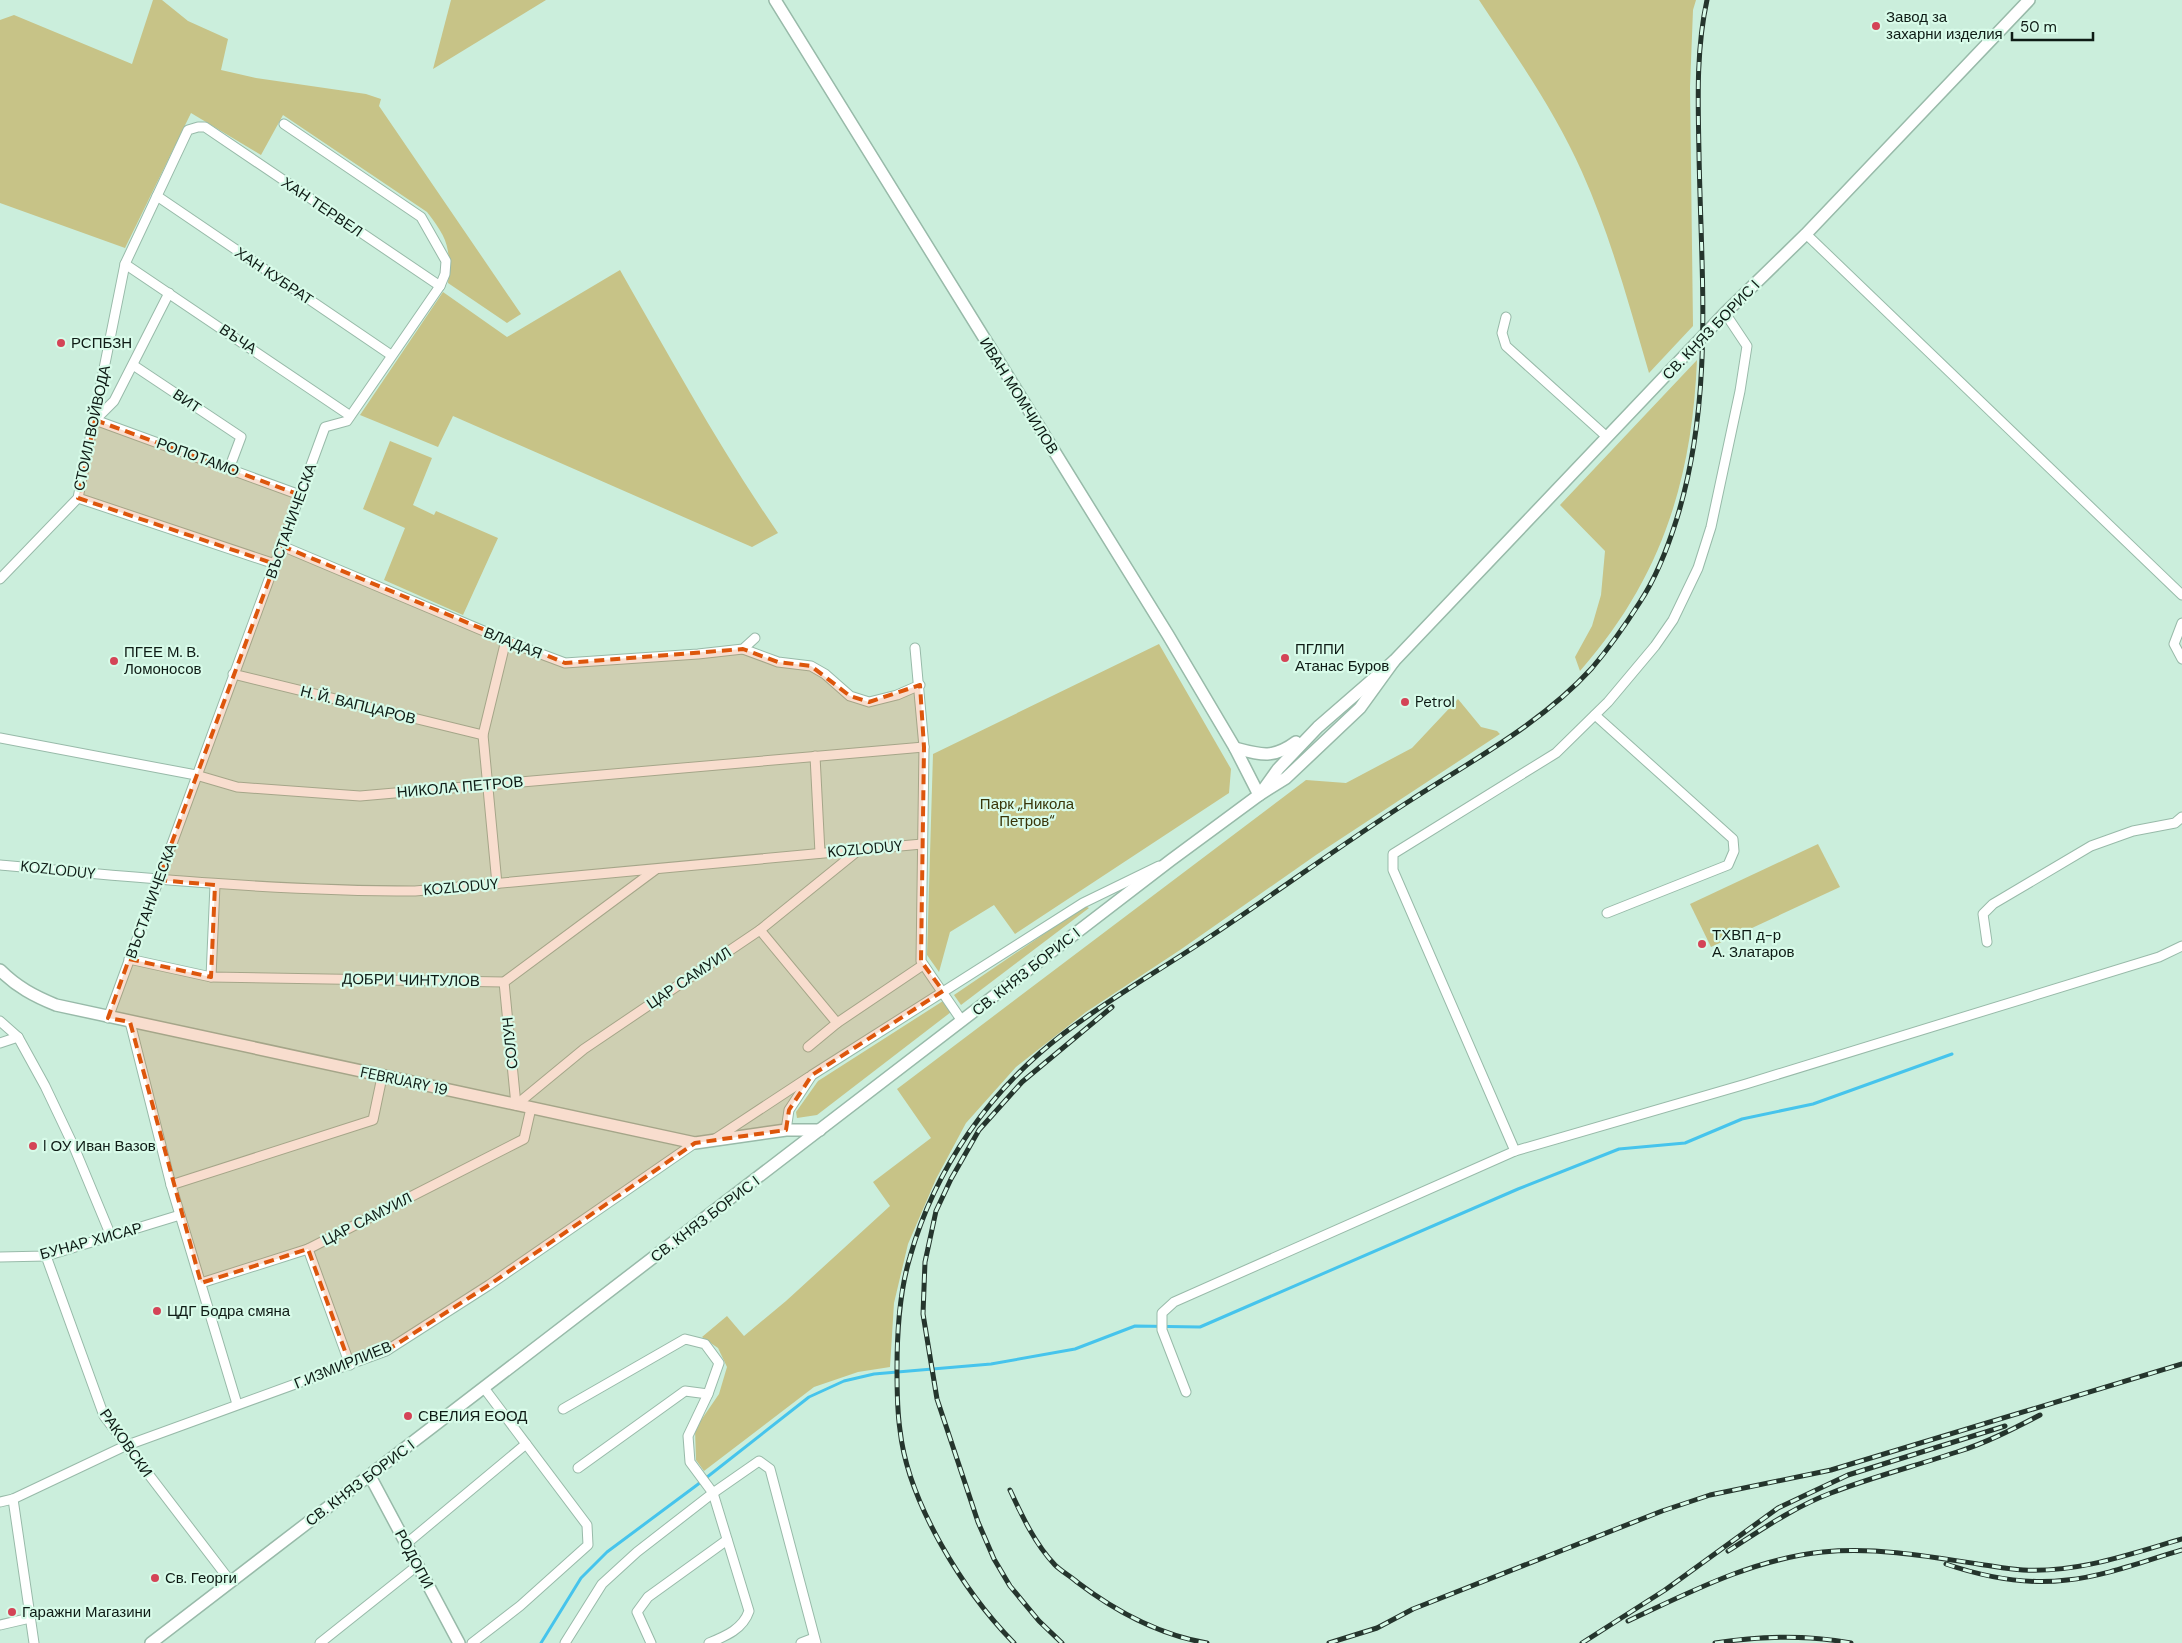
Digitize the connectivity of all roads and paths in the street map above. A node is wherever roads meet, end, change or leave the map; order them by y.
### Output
1 (775, 0) edge
2 (2029, 0) edge
3 (284, 124) dead end
4 (205, 127) joint
5 (157, 196) junction
6 (1806, 234) junction
7 (125, 264) junction
8 (440, 286) junction
9 (170, 293) junction
10 (1725, 313) junction
11 (1506, 317) dead end
12 (391, 355) junction
13 (133, 365) junction
14 (349, 415) junction
15 (95, 420) junction
16 (1608, 437) junction
17 (229, 469) junction
18 (300, 495) junction
19 (78, 498) junction
20 (282, 546) junction
21 (275, 564) junction
22 (0, 579) edge
23 (2182, 595) edge
24 (2182, 623) edge
25 (755, 638) dead end
26 (506, 640) junction
27 (915, 648) dead end
28 (744, 649) junction
29 (2182, 659) edge
30 (1394, 661) junction
31 (233, 674) junction
32 (920, 686) junction
33 (1595, 715) junction
34 (1318, 726) junction
35 (483, 735) junction
36 (0, 738) edge
37 (924, 746) junction
38 (1235, 748) junction
39 (815, 756) junction
40 (196, 775) junction
41 (487, 784) junction
42 (1259, 795) junction
43 (2182, 818) edge
44 (922, 844) junction
45 (860, 849) junction
46 (820, 853) junction
47 (1170, 860) junction
48 (0, 865) edge
49 (656, 869) junction
50 (158, 880) junction
51 (497, 884) junction
52 (215, 885) junction
53 (1607, 913) dead end
54 (760, 930) junction
55 (1987, 942) dead end
56 (2182, 946) edge
57 (130, 959) junction
58 (923, 965) junction
59 (0, 970) edge
60 (211, 977) junction
61 (504, 982) junction
62 (942, 991) junction
63 (108, 1018) junction
64 (0, 1021) edge
65 (962, 1021) junction
66 (130, 1022) junction
67 (837, 1023) junction
68 (18, 1037) junction
69 (0, 1043) edge
70 (808, 1047) dead end
71 (812, 1075) junction
72 (382, 1077) junction
73 (516, 1105) junction
74 (531, 1108) junction
75 (786, 1130) junction
76 (820, 1130) junction
77 (715, 1139) junction
78 (695, 1143) junction
79 (1515, 1152) junction
80 (171, 1185) junction
81 (180, 1215) junction
82 (111, 1236) junction
83 (308, 1249) junction
84 (46, 1256) junction
85 (0, 1257) edge
86 (201, 1283) junction
87 (350, 1365) junction
88 (484, 1388) junction
89 (1186, 1392) dead end
90 (708, 1394) junction
91 (237, 1404) junction
92 (563, 1409) dead end
93 (526, 1444) junction
94 (125, 1446) junction
95 (578, 1468) dead end
96 (370, 1476) junction
97 (713, 1493) junction
98 (13, 1499) junction
99 (0, 1502) edge
100 (727, 1540) junction
101 (406, 1544) junction
102 (418, 1565) junction
103 (231, 1582) junction
104 (30, 1618) junction
105 (0, 1625) edge
106 (815, 1640) edge
107 (34, 1643) edge
108 (151, 1643) edge
109 (320, 1643) edge
110 (458, 1643) edge
111 (472, 1643) edge
112 (566, 1643) edge
113 (651, 1643) edge
114 (709, 1643) edge
115 (801, 1643) edge

1 - 38 street, ИВАН МОМЧИЛОВ
2 - 6 street, СВ. КНЯЗ БОРИС I
3 - 8 street, ВЪСТАНИЧЕСКА
4 - 5 street, СТОИЛ ВОЙВОДА
4 - 8 street, ХАН ТЕРВЕЛ
5 - 7 street, СТОИЛ ВОЙВОДА
5 - 12 street, ХАН КУБРАТ
6 - 10 street, СВ. КНЯЗ БОРИС I
6 - 23 street
7 - 9 street, ВЪЧА
7 - 15 street, СТОИЛ ВОЙВОДА
8 - 12 street, ВЪСТАНИЧЕСКА
9 - 13 street
9 - 14 street, ВЪЧА
10 - 16 street, СВ. КНЯЗ БОРИС I
10 - 33 street
11 - 16 street
12 - 14 street, ВЪСТАНИЧЕСКА
13 - 15 street
13 - 17 street, ВИТ
14 - 18 street, ВЪСТАНИЧЕСКА
15 - 17 street, РОПОТАМО
15 - 19 street, СТОИЛ ВОЙВОДА
16 - 30 street, СВ. КНЯЗ БОРИС I
17 - 18 street, РОПОТАМО
18 - 20 street, ВЪСТАНИЧЕСКА
19 - 21 street
19 - 22 street, СТОИЛ ВОЙВОДА
20 - 21 street, ВЪСТАНИЧЕСКА
20 - 26 street, ВЛАДАЯ
21 - 31 street, ВЪСТАНИЧЕСКА
24 - 29 street
25 - 28 street
26 - 28 street, ВЛАДАЯ
26 - 35 street
27 - 32 street
28 - 32 street
30 - 34 street, СВ. КНЯЗ БОРИС I
30 - 42 street, СВ. КНЯЗ БОРИС I
31 - 35 street, Н. Й. ВАПЦАРОВ
31 - 40 street, ВЪСТАНИЧЕСКА
32 - 37 street
33 - 53 street
33 - 79 street
34 - 38 street
34 - 42 street, СВ. КНЯЗ БОРИС I
35 - 41 street
36 - 40 street, НИКОЛА ПЕТРОВ
37 - 39 street, НИКОЛА ПЕТРОВ
37 - 44 street
38 - 42 street, ИВАН МОМЧИЛОВ
39 - 41 street, НИКОЛА ПЕТРОВ
39 - 46 street
40 - 41 street, НИКОЛА ПЕТРОВ
40 - 50 street, ВЪСТАНИЧЕСКА
41 - 51 street
42 - 47 street, СВ. КНЯЗ БОРИС I
43 - 55 street
44 - 45 street, KOZLODUY
44 - 58 street
45 - 46 street, KOZLODUY
45 - 54 street, ЦАР САМУИЛ
46 - 49 street, KOZLODUY
47 - 62 street
47 - 65 street, СВ. КНЯЗ БОРИС I
48 - 50 street, KOZLODUY
49 - 51 street, KOZLODUY
49 - 61 street
50 - 52 street, KOZLODUY
50 - 57 street, ВЪСТАНИЧЕСКА
51 - 52 street, KOZLODUY
52 - 60 street
54 - 67 street
54 - 73 street, ЦАР САМУИЛ
56 - 79 street
57 - 60 street, ДОБРИ ЧИНТУЛОВ
57 - 63 street, ВЪСТАНИЧЕСКА
58 - 62 street
58 - 67 street
59 - 63 street, FEBRUARY 19
60 - 61 street, ДОБРИ ЧИНТУЛОВ
61 - 73 street, СОЛУН
62 - 65 street
62 - 71 street
63 - 66 street, FEBRUARY 19
64 - 68 street
65 - 76 street, СВ. КНЯЗ БОРИС I
66 - 72 street, FEBRUARY 19
66 - 80 street
67 - 70 street
68 - 69 street
68 - 82 street
71 - 75 street
71 - 77 street
72 - 73 street, FEBRUARY 19
72 - 80 street
73 - 74 street, FEBRUARY 19
74 - 78 street, FEBRUARY 19
74 - 83 street, ЦАР САМУИЛ
75 - 76 street, FEBRUARY 19
75 - 77 street, FEBRUARY 19
76 - 88 street, СВ. КНЯЗ БОРИС I
77 - 78 street, FEBRUARY 19
78 - 87 street, Г.ИЗМИРЛИЕВ
79 - 89 street
80 - 81 street
81 - 82 street, БУНАР ХИСАР
81 - 86 street
82 - 84 street, БУНАР ХИСАР
83 - 86 street, ЦАР САМУИЛ
83 - 87 street
84 - 85 street, БУНАР ХИСАР
84 - 94 street, РАКОВСКИ
86 - 91 street
87 - 91 street, Г.ИЗМИРЛИЕВ
88 - 93 street
88 - 96 street, СВ. КНЯЗ БОРИС I
90 - 92 street
90 - 95 street
90 - 97 street
91 - 94 street, Г.ИЗМИРЛИЕВ
93 - 101 street
93 - 111 street
94 - 98 street, Г.ИЗМИРЛИЕВ
94 - 103 street, РАКОВСКИ
96 - 101 street, РОДОПИ
96 - 103 street, СВ. КНЯЗ БОРИС I
97 - 100 street
97 - 106 street
97 - 112 street
98 - 99 street, Г.ИЗМИРЛИЕВ
98 - 104 street
100 - 113 street
100 - 114 street
101 - 102 street, РОДОПИ
102 - 109 street
102 - 110 street, РОДОПИ
103 - 108 street, СВ. КНЯЗ БОРИС I
104 - 105 street
104 - 107 street
106 - 115 street

